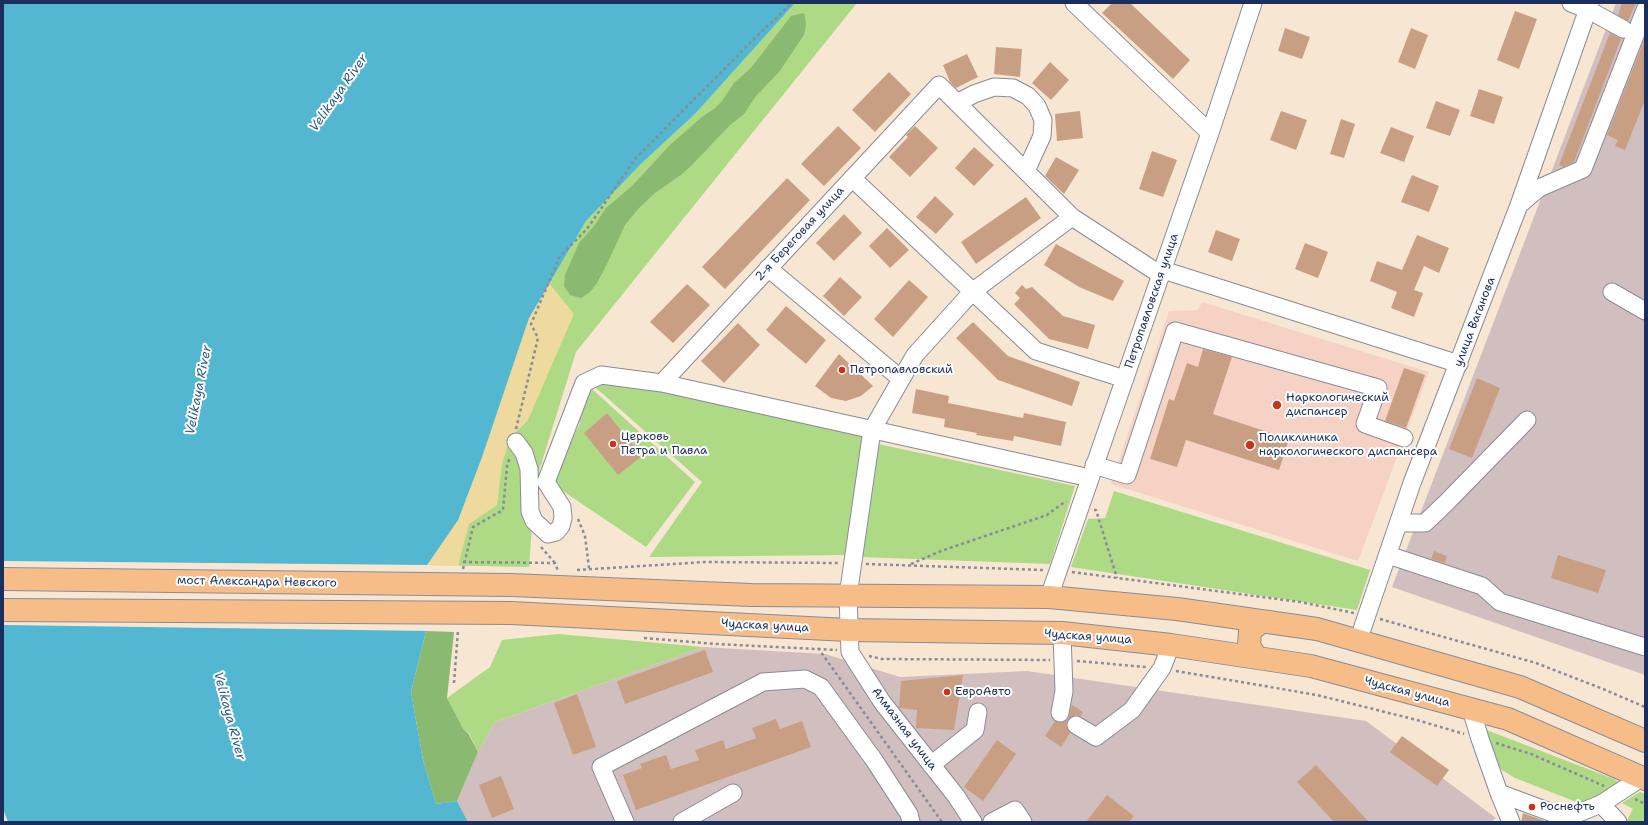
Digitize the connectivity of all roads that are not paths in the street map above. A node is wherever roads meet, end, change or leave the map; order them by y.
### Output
1 (1074, 3) edge
2 (1253, 3) edge
3 (1571, 3) edge
4 (1588, 6) edge
5 (1645, 10) edge
6 (1623, 28) dead end
7 (957, 103) junction
8 (1210, 133) junction
9 (1026, 171) junction
10 (852, 178) junction
11 (1519, 205) junction
12 (1072, 217) junction
13 (768, 268) junction
14 (1162, 272) junction
15 (972, 292) junction
16 (1612, 292) dead end
17 (1645, 311) edge
18 (1459, 364) junction
19 (901, 378) junction
20 (1125, 379) junction
21 (662, 383) junction
22 (1527, 420) dead end
23 (872, 430) junction
24 (1404, 438) dead end
25 (516, 442) road end
26 (1090, 476) junction
27 (1399, 523) junction
28 (1388, 555) junction
29 (3, 579) edge
30 (848, 596) junction
31 (1049, 597) junction
32 (1177, 609) junction
33 (3, 610) edge
34 (1262, 622) junction
35 (848, 630) junction
36 (1062, 633) junction
37 (1358, 641) junction
38 (1171, 645) junction
39 (1645, 647) edge
40 (1256, 657) junction
41 (1471, 709) junction
42 (978, 712) dead end
43 (1060, 713) dead end
44 (1076, 725) dead end
45 (920, 736) dead end
46 (1645, 741) edge
47 (935, 761) junction
48 (1643, 778) edge
49 (732, 792) dead end
50 (1499, 792) junction
51 (1601, 804) junction
52 (1565, 820) edge
53 (625, 822) edge
54 (682, 822) edge
55 (911, 822) edge
56 (973, 822) edge
57 (992, 822) edge
58 (1023, 822) edge
59 (1511, 822) edge
60 (1618, 822) edge

1 - 8 street
2 - 8 street, Петропавловская улица
3 - 4 street
4 - 6 street
4 - 11 street, улица Ваганова
5 - 11 street
7 - 9 street
7 - 9 street
7 - 10 street, 2-я Береговая улица
8 - 14 street, Петропавловская улица
9 - 12 street
10 - 13 street, 2-я Береговая улица
10 - 15 street
11 - 18 street, улица Ваганова
12 - 14 street
12 - 15 street
13 - 19 street
13 - 21 street, 2-я Береговая улица
14 - 18 street
14 - 20 street, Петропавловская улица
15 - 19 street
15 - 20 street
16 - 17 street
18 - 27 street, улица Ваганова
19 - 23 street
20 - 26 street, Петропавловская улица
21 - 23 street
21 - 25 street
22 - 27 street
23 - 26 street
23 - 30 street, Алмазная улица
24 - 26 street
26 - 31 street, Петропавловская улица
27 - 28 street, улица Ваганова
28 - 37 street, улица Ваганова
28 - 39 street
29 - 30 highway, мост Александра Невского, bridge
30 - 31 highway
30 - 35 street, Алмазная улица
31 - 32 highway
32 - 34 highway
32 - 38 highway
33 - 35 highway, Чудская улица, bridge
34 - 37 highway
34 - 40 highway
35 - 36 highway, Чудская улица
35 - 47 street, Алмазная улица
36 - 38 highway, Чудская улица
36 - 43 street
37 - 46 highway
38 - 40 highway, Чудская улица
38 - 44 street
40 - 41 highway, Чудская улица
41 - 48 highway, Чудская улица
41 - 50 street
42 - 47 street
45 - 47 street
47 - 56 street, Алмазная улица
48 - 51 street
49 - 54 street
50 - 52 street
50 - 59 street
51 - 52 street
51 - 60 street
53 - 55 street
57 - 58 street

